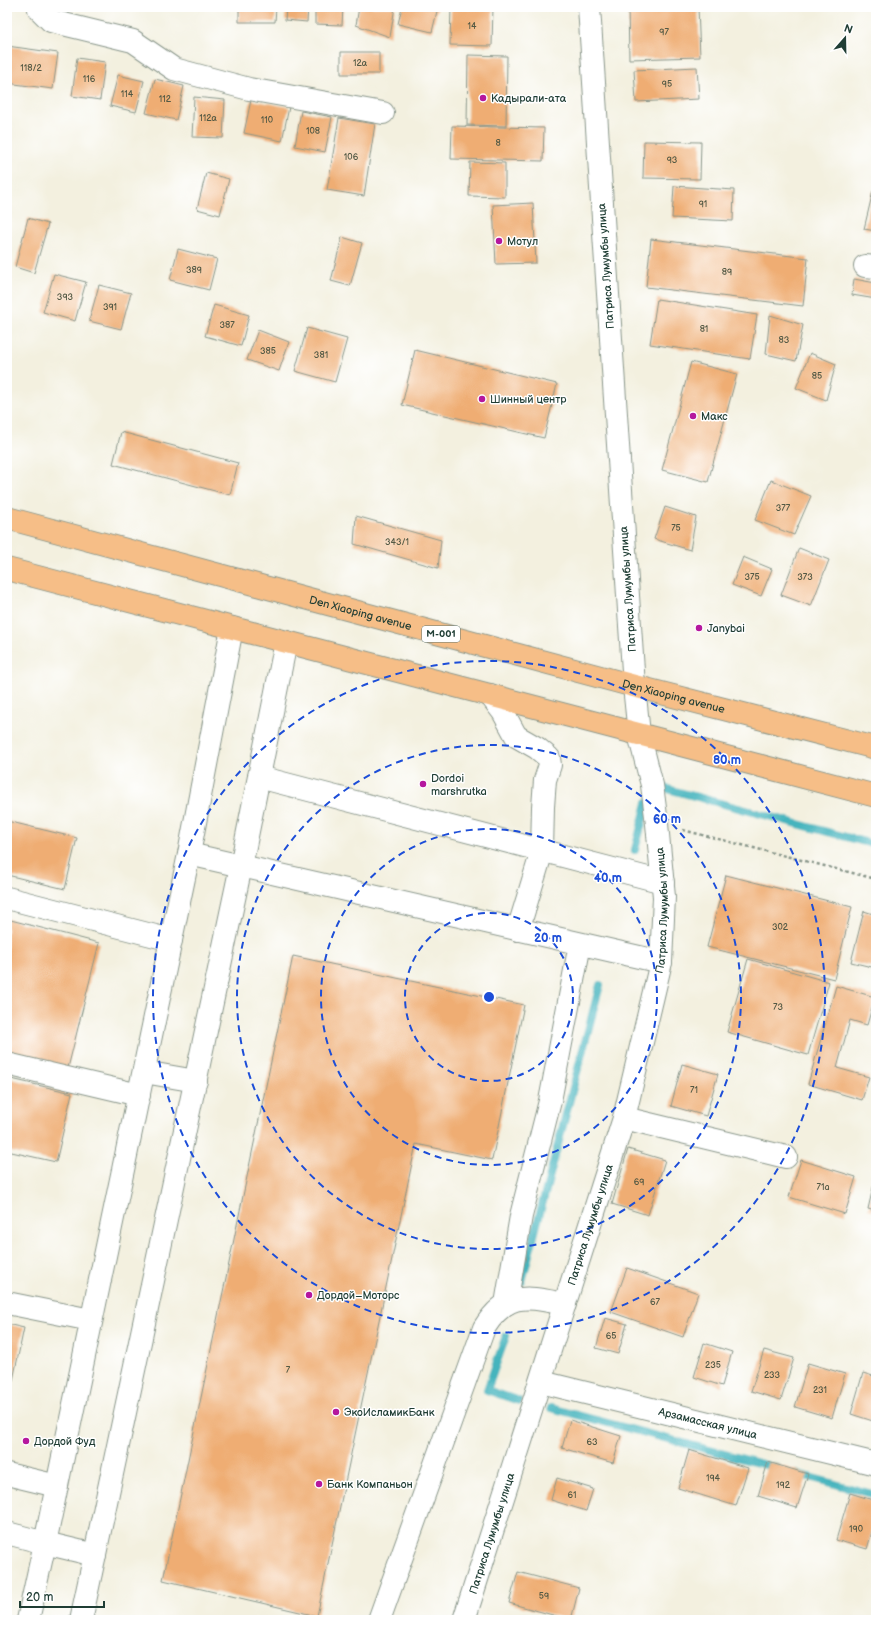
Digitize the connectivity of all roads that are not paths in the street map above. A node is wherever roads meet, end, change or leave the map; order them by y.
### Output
1 (40, 7) edge
2 (589, 7) edge
3 (383, 113) dead end
4 (7, 518) edge
5 (7, 569) edge
6 (232, 628) junction
7 (286, 642) junction
8 (634, 686) junction
9 (490, 695) junction
10 (639, 734) junction
11 (876, 748) edge
12 (259, 777) junction
13 (876, 796) edge
14 (542, 851) junction
15 (189, 854) junction
16 (241, 866) junction
17 (662, 882) junction
18 (7, 898) edge
19 (518, 930) junction
20 (172, 940) junction
21 (580, 944) junction
22 (661, 962) junction
23 (7, 1064) edge
24 (144, 1072) junction
25 (196, 1081) junction
26 (139, 1095) junction
27 (624, 1118) junction
28 (786, 1156) dead end
29 (7, 1303) edge
30 (506, 1304) junction
31 (565, 1304) junction
32 (91, 1320) junction
33 (541, 1382) junction
34 (876, 1464) edge
35 (7, 1474) edge
36 (57, 1486) junction
37 (7, 1533) edge
38 (45, 1543) junction
39 (95, 1555) junction
40 (28, 1620) edge
41 (81, 1620) edge
42 (379, 1620) edge
43 (464, 1620) edge

1 - 3 street
2 - 8 street, Патриса Лумумбы улица
4 - 8 main road, Den Xiaoping avenue / M-001
5 - 6 main road
6 - 7 main road
6 - 15 street
7 - 9 main road
7 - 12 street
8 - 10 street, Патриса Лумумбы улица
8 - 11 main road, Den Xiaoping avenue / M-001
9 - 10 main road
9 - 14 street
10 - 13 main road
10 - 17 street, Патриса Лумумбы улица
12 - 14 street
12 - 16 street
14 - 17 street
14 - 19 street
15 - 16 street
15 - 20 street
16 - 19 street
16 - 25 street
17 - 22 street, Патриса Лумумбы улица
18 - 20 street
19 - 21 street
20 - 24 street
21 - 22 street
21 - 30 street
22 - 27 street, Патриса Лумумбы улица
23 - 26 street
24 - 25 street
24 - 26 street
25 - 39 street
26 - 32 street
27 - 28 street
27 - 31 street, Патриса Лумумбы улица
29 - 32 street
30 - 31 street
30 - 42 street
31 - 33 street, Патриса Лумумбы улица
32 - 36 street
33 - 34 street, Арзамасская улица
33 - 43 street, Патриса Лумумбы улица
35 - 36 street
36 - 38 street
37 - 38 street
38 - 39 street
38 - 40 street
39 - 41 street

